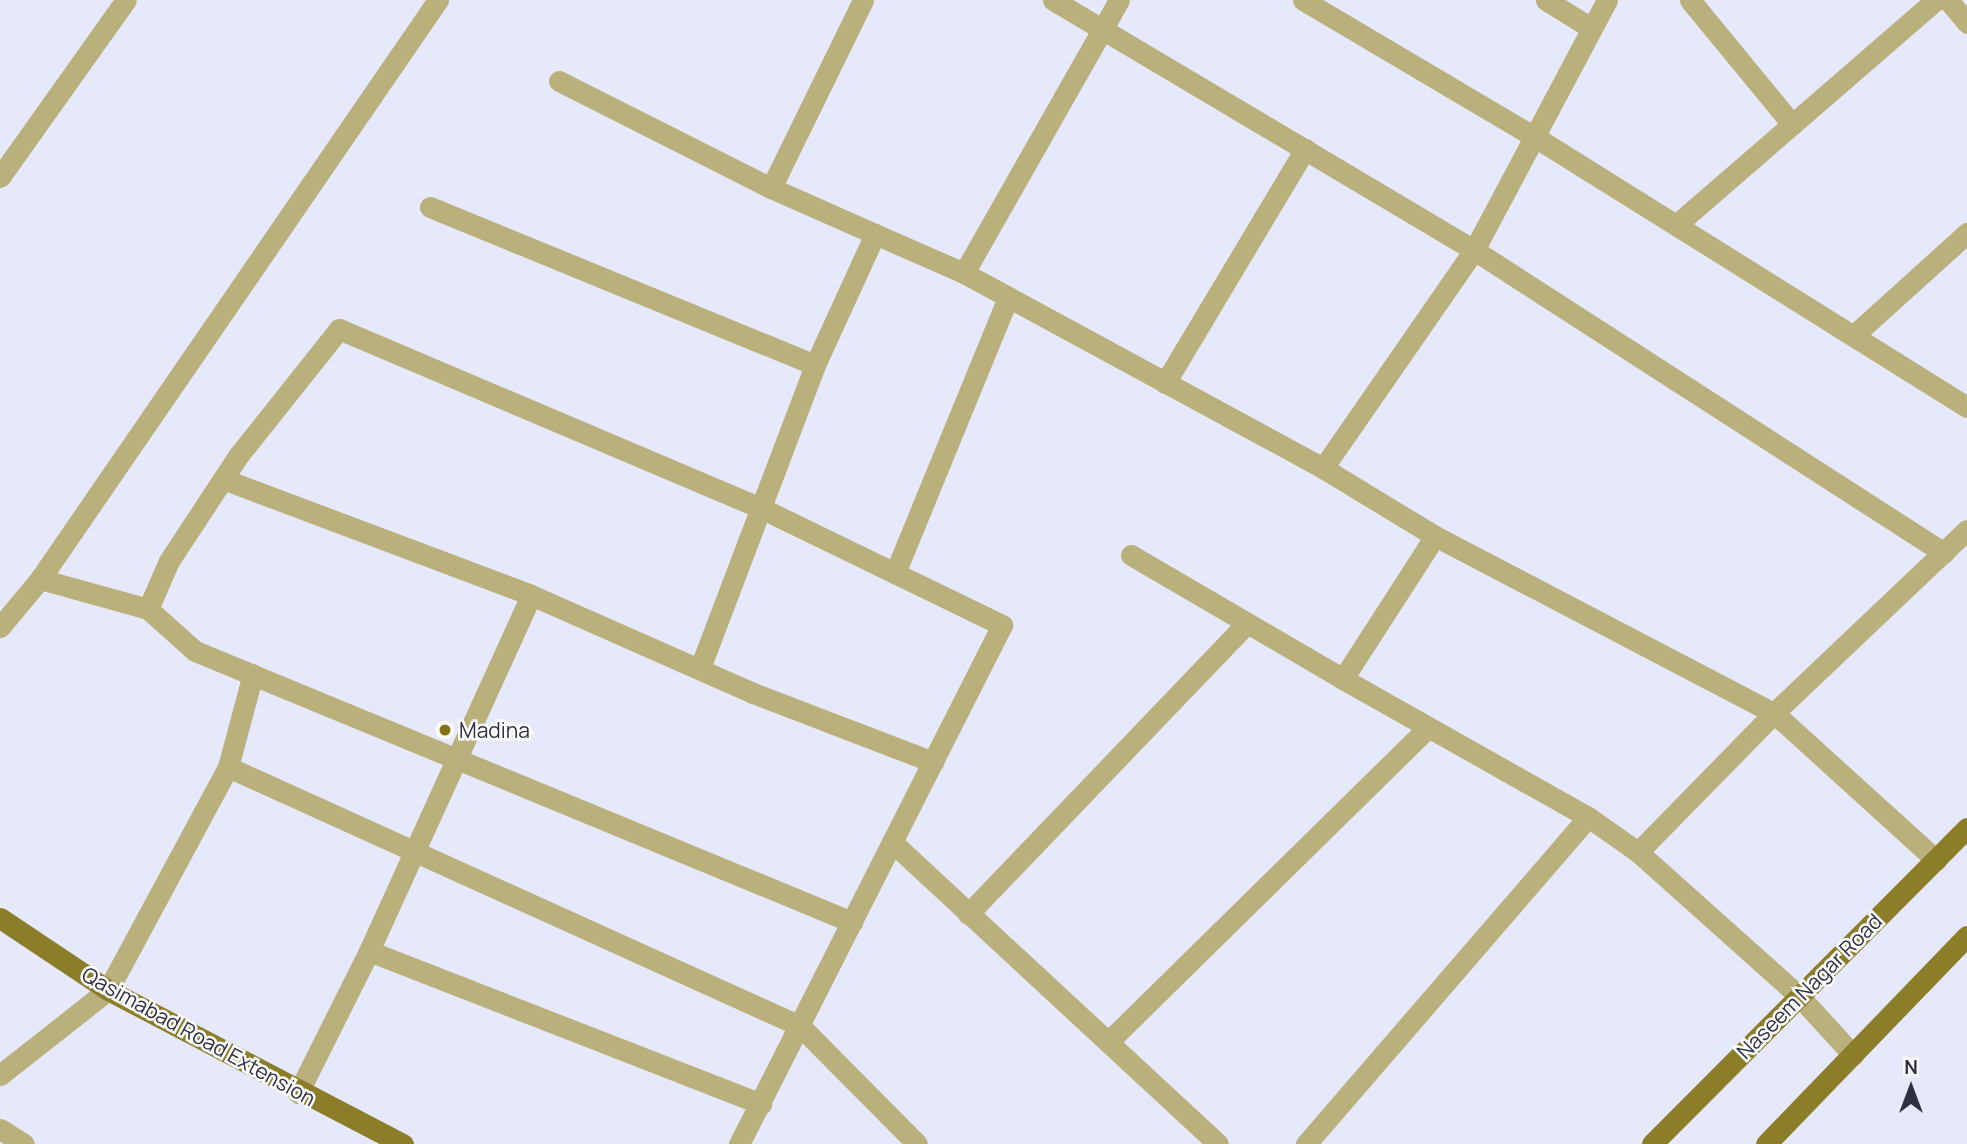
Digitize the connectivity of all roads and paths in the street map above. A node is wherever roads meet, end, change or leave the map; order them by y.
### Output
1 (126, 0) edge
2 (438, 0) edge
3 (863, 0) edge
4 (1053, 0) edge
5 (1119, 0) edge
6 (1303, 0) edge
7 (1546, 0) edge
8 (1607, 0) edge
9 (1690, 0) edge
10 (1936, 0) edge
11 (1948, 0) edge
12 (1967, 23) edge
13 (1591, 28) junction
14 (1105, 31) junction
15 (559, 81) dead end
16 (1792, 124) junction
17 (1535, 137) junction
18 (1305, 149) junction
19 (0, 177) edge
20 (771, 188) junction
21 (430, 207) dead end
22 (1675, 225) junction
23 (1967, 233) edge
24 (875, 234) junction
25 (1474, 250) junction
26 (964, 273) junction
27 (1008, 298) junction
28 (1853, 335) junction
29 (815, 366) junction
30 (1165, 383) junction
31 (1967, 407) edge
32 (1322, 468) junction
33 (223, 479) junction
34 (763, 509) junction
35 (1967, 530) edge
36 (1435, 536) junction
37 (1944, 553) junction
38 (1131, 555) dead end
39 (895, 573) junction
40 (40, 579) junction
41 (531, 595) junction
42 (148, 609) junction
43 (1247, 624) junction
44 (0, 627) edge
45 (700, 668) junction
46 (253, 674) junction
47 (1343, 679) junction
48 (1774, 713) junction
49 (1428, 727) junction
50 (455, 756) junction
51 (933, 762) junction
52 (228, 767) junction
53 (1588, 817) junction
54 (1967, 828) edge
55 (892, 842) junction
56 (1639, 852) junction
57 (412, 853) junction
58 (1936, 860) junction
59 (968, 914) junction
60 (0, 918) edge
61 (852, 922) junction
62 (1967, 936) edge
63 (369, 951) junction
64 (108, 990) junction
65 (1799, 996) junction
66 (800, 1026) junction
67 (1108, 1042) junction
68 (1853, 1055) junction
69 (0, 1075) edge
70 (298, 1093) junction
71 (761, 1104) junction
72 (0, 1129) edge
73 (24, 1144) edge
74 (403, 1144) edge
75 (739, 1144) edge
76 (917, 1144) edge
77 (1219, 1144) edge
78 (1306, 1144) edge
79 (1652, 1144) edge
80 (1766, 1144) edge

1 - 19 street
2 - 40 street
3 - 20 street
4 - 14 street
5 - 14 street
6 - 17 street
7 - 13 street
8 - 13 street
9 - 16 street
10 - 16 street
11 - 12 street
13 - 17 street
14 - 18 street
14 - 26 street
15 - 20 street
16 - 22 street
17 - 22 street
17 - 25 street
18 - 25 street
18 - 30 street
20 - 24 street
21 - 29 street
22 - 28 street
23 - 28 street
24 - 26 street
24 - 29 street
25 - 32 street
25 - 37 street
26 - 27 street
27 - 30 street
27 - 39 street
28 - 31 street
29 - 34 street
30 - 32 street
32 - 36 street
33 - 34 street
33 - 41 street
33 - 42 street
34 - 39 street
34 - 45 street
35 - 37 street
36 - 47 street
36 - 48 street
37 - 48 street
38 - 43 street
39 - 51 street
40 - 42 street
40 - 44 street
41 - 45 street
41 - 50 street
42 - 46 street
43 - 47 street
43 - 59 street
45 - 51 street
46 - 50 street
46 - 52 street
47 - 49 street
48 - 56 street
48 - 58 street
49 - 53 street
49 - 67 street
50 - 57 street
50 - 61 street
51 - 55 street
52 - 57 street
52 - 64 street
53 - 56 street
53 - 78 street
54 - 58 main road, Naseem Nagar Road
55 - 59 street
55 - 61 street
56 - 65 street
57 - 63 street
57 - 66 street
58 - 65 main road, Naseem Nagar Road
59 - 67 street
60 - 64 main road, Qasimabad Road Extension
61 - 66 street
62 - 68 main road
63 - 70 street
63 - 71 street
64 - 69 street
64 - 70 main road, Qasimabad Road Extension
65 - 68 street
65 - 79 main road, Naseem Nagar Road
66 - 71 street
66 - 76 street
67 - 77 street
68 - 80 main road
70 - 74 main road, Qasimabad Road Extension
71 - 75 street
72 - 73 street

